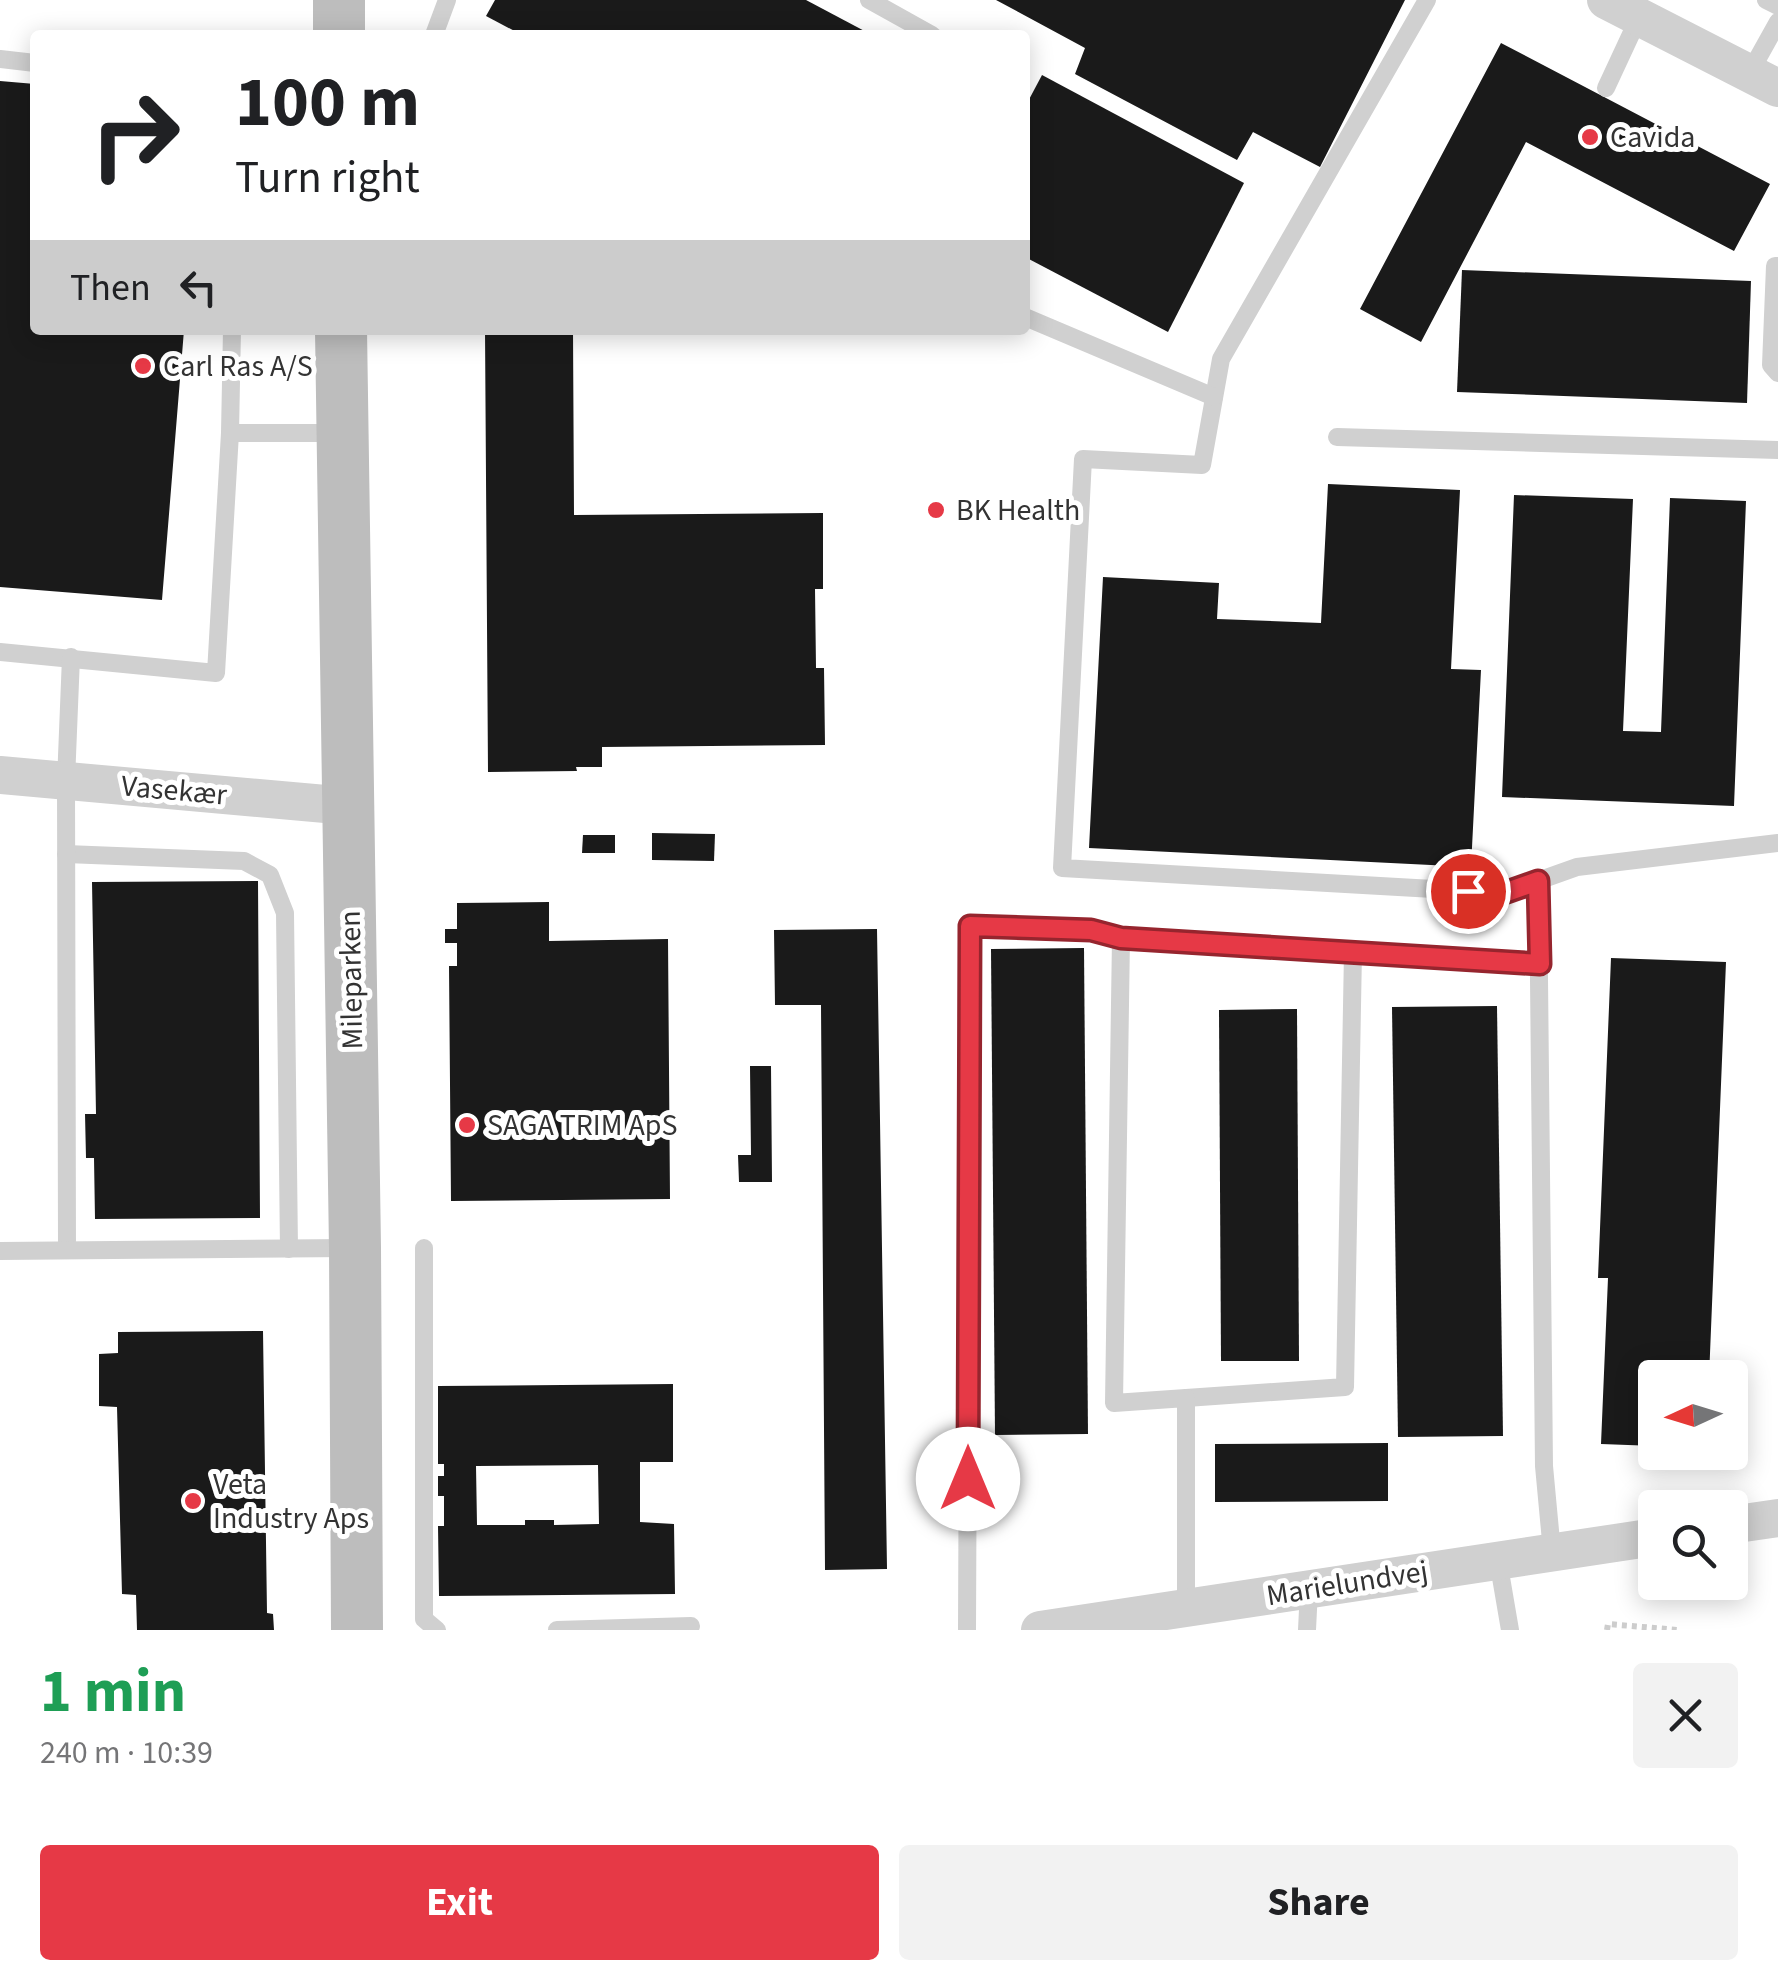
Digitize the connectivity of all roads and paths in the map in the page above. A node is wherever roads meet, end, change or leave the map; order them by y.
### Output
1 (339, 0) edge
2 (447, 0) edge
3 (869, 0) edge
4 (1426, 0) edge
5 (1766, 0) edge
6 (1778, 6) edge
7 (1622, 8) edge
8 (1778, 22) edge
9 (339, 30) edge
10 (436, 30) edge
11 (923, 30) edge
12 (0, 59) edge
13 (30, 62) edge
14 (1763, 81) edge
15 (1606, 88) dead end
16 (1778, 266) edge
17 (1030, 319) edge
18 (232, 335) edge
19 (341, 335) edge
20 (1778, 374) edge
21 (1214, 397) junction
22 (230, 433) junction
23 (341, 433) junction
24 (1337, 437) dead end
25 (1778, 450) edge
26 (0, 652) edge
27 (71, 657) junction
28 (0, 775) edge
29 (66, 781) junction
30 (348, 806) junction
31 (1778, 843) edge
32 (66, 854) junction
33 (1538, 881) junction
34 (1121, 938) junction
35 (1353, 952) junction
36 (1540, 964) junction
37 (289, 1248) junction
38 (355, 1248) junction
39 (424, 1248) dead end
40 (66, 1250) junction
41 (0, 1251) edge
42 (1186, 1398) junction
43 (1778, 1518) edge
44 (1748, 1522) edge
45 (1638, 1539) edge
46 (1552, 1552) junction
47 (1498, 1560) junction
48 (1310, 1589) junction
49 (1176, 1616) edge
50 (1109, 1625) edge
51 (691, 1626) dead end
52 (356, 1630) edge
53 (437, 1630) edge
54 (557, 1630) edge
55 (967, 1630) edge
56 (1040, 1630) edge
57 (1307, 1630) edge
58 (1510, 1630) edge
59 (1607, 1630) edge
60 (1678, 1630) edge

1 - 9 street
2 - 10 lane
3 - 11 lane
4 - 21 lane
5 - 6 lane
7 - 14 street
7 - 15 lane
8 - 14 lane
12 - 13 lane
16 - 20 lane
17 - 21 lane
18 - 22 lane
19 - 23 street, Mileparken
21 - 33 lane
22 - 23 lane
22 - 27 lane
23 - 30 street, Mileparken
24 - 25 lane
26 - 27 lane
27 - 29 lane
28 - 29 street, Vasekær
29 - 30 street, Vasekær
29 - 32 lane
30 - 38 street, Mileparken
31 - 33 lane
32 - 37 lane
32 - 40 lane
33 - 36 lane
34 - 35 lane
34 - 42 lane
34 - 55 lane
35 - 36 lane
35 - 42 lane
36 - 46 lane
37 - 38 lane
37 - 40 lane
38 - 52 street, Mileparken
39 - 53 lane
40 - 41 lane
42 - 49 lane
43 - 44 street
45 - 46 street, Marielundvej
46 - 47 street, Marielundvej
47 - 48 street, Marielundvej
47 - 58 lane
48 - 49 street, Marielundvej
48 - 57 lane
49 - 50 street, Marielundvej
50 - 56 street, Marielundvej
51 - 54 lane
59 - 60 path

